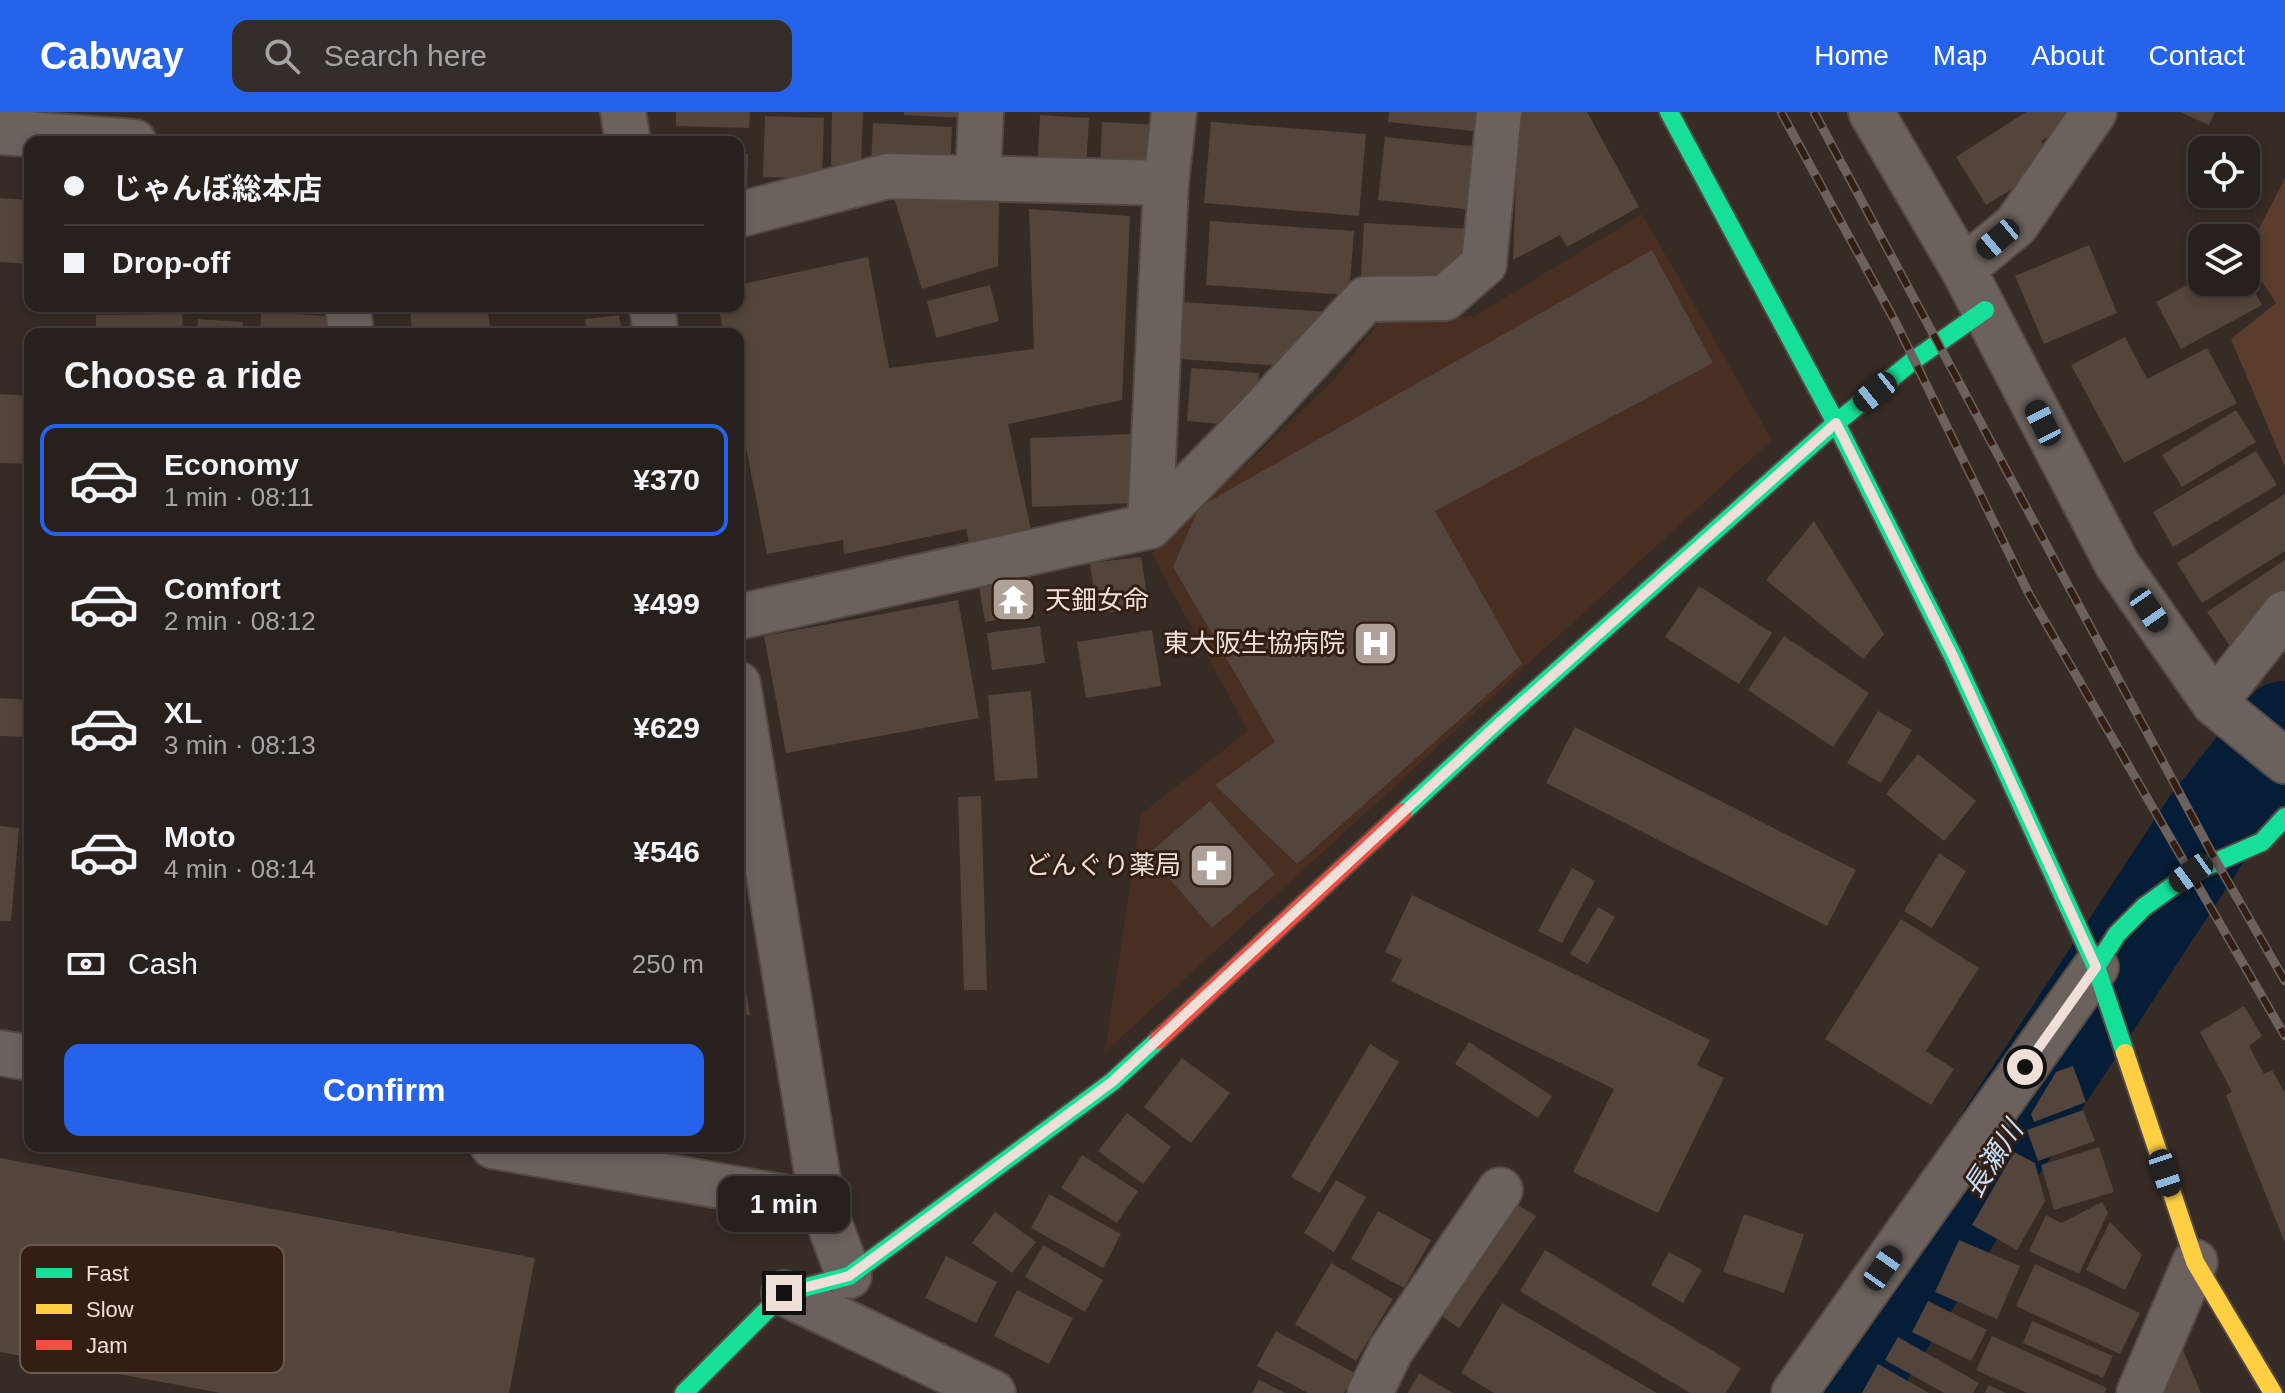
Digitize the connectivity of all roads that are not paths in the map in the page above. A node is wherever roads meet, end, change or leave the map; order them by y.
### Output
1 (623, 112) edge
2 (981, 112) edge
3 (1174, 112) edge
4 (1499, 112) edge
5 (1669, 112) edge
6 (1871, 112) edge
7 (2094, 112) edge
8 (0, 132) edge
9 (54, 136) edge
10 (627, 136) edge
11 (978, 178) junction
12 (1166, 183) junction
13 (744, 213) edge
14 (1963, 269) junction
15 (1985, 310) junction
16 (1836, 423) junction
17 (1150, 526) junction
18 (2285, 613) edge
19 (744, 616) edge
20 (2214, 703) junction
21 (744, 740) edge
22 (2285, 761) edge
23 (2285, 817) edge
24 (2096, 967) junction
25 (0, 1053) edge
26 (24, 1057) edge
27 (534, 1152) edge
28 (1500, 1190) dead end
29 (822, 1204) junction
30 (2195, 1262) junction
31 (849, 1276) junction
32 (784, 1293) junction
33 (684, 1393) edge
34 (993, 1393) edge
35 (1370, 1393) edge
36 (1794, 1393) edge
37 (2139, 1393) edge
38 (2273, 1393) edge

1 - 10 street
2 - 11 street
3 - 12 street
4 - 17 street
5 - 16 street
6 - 14 street
7 - 14 street
8 - 9 street
11 - 12 street
11 - 13 street
12 - 17 street
14 - 15 street
15 - 16 street
15 - 20 street
16 - 24 street
16 - 31 street
17 - 19 street
18 - 20 street
20 - 22 street
21 - 29 street
23 - 24 street
24 - 30 street
24 - 36 street
25 - 26 street
27 - 29 street
28 - 35 street
29 - 31 street
30 - 37 street
30 - 38 street
31 - 32 street
32 - 33 street
32 - 34 street

